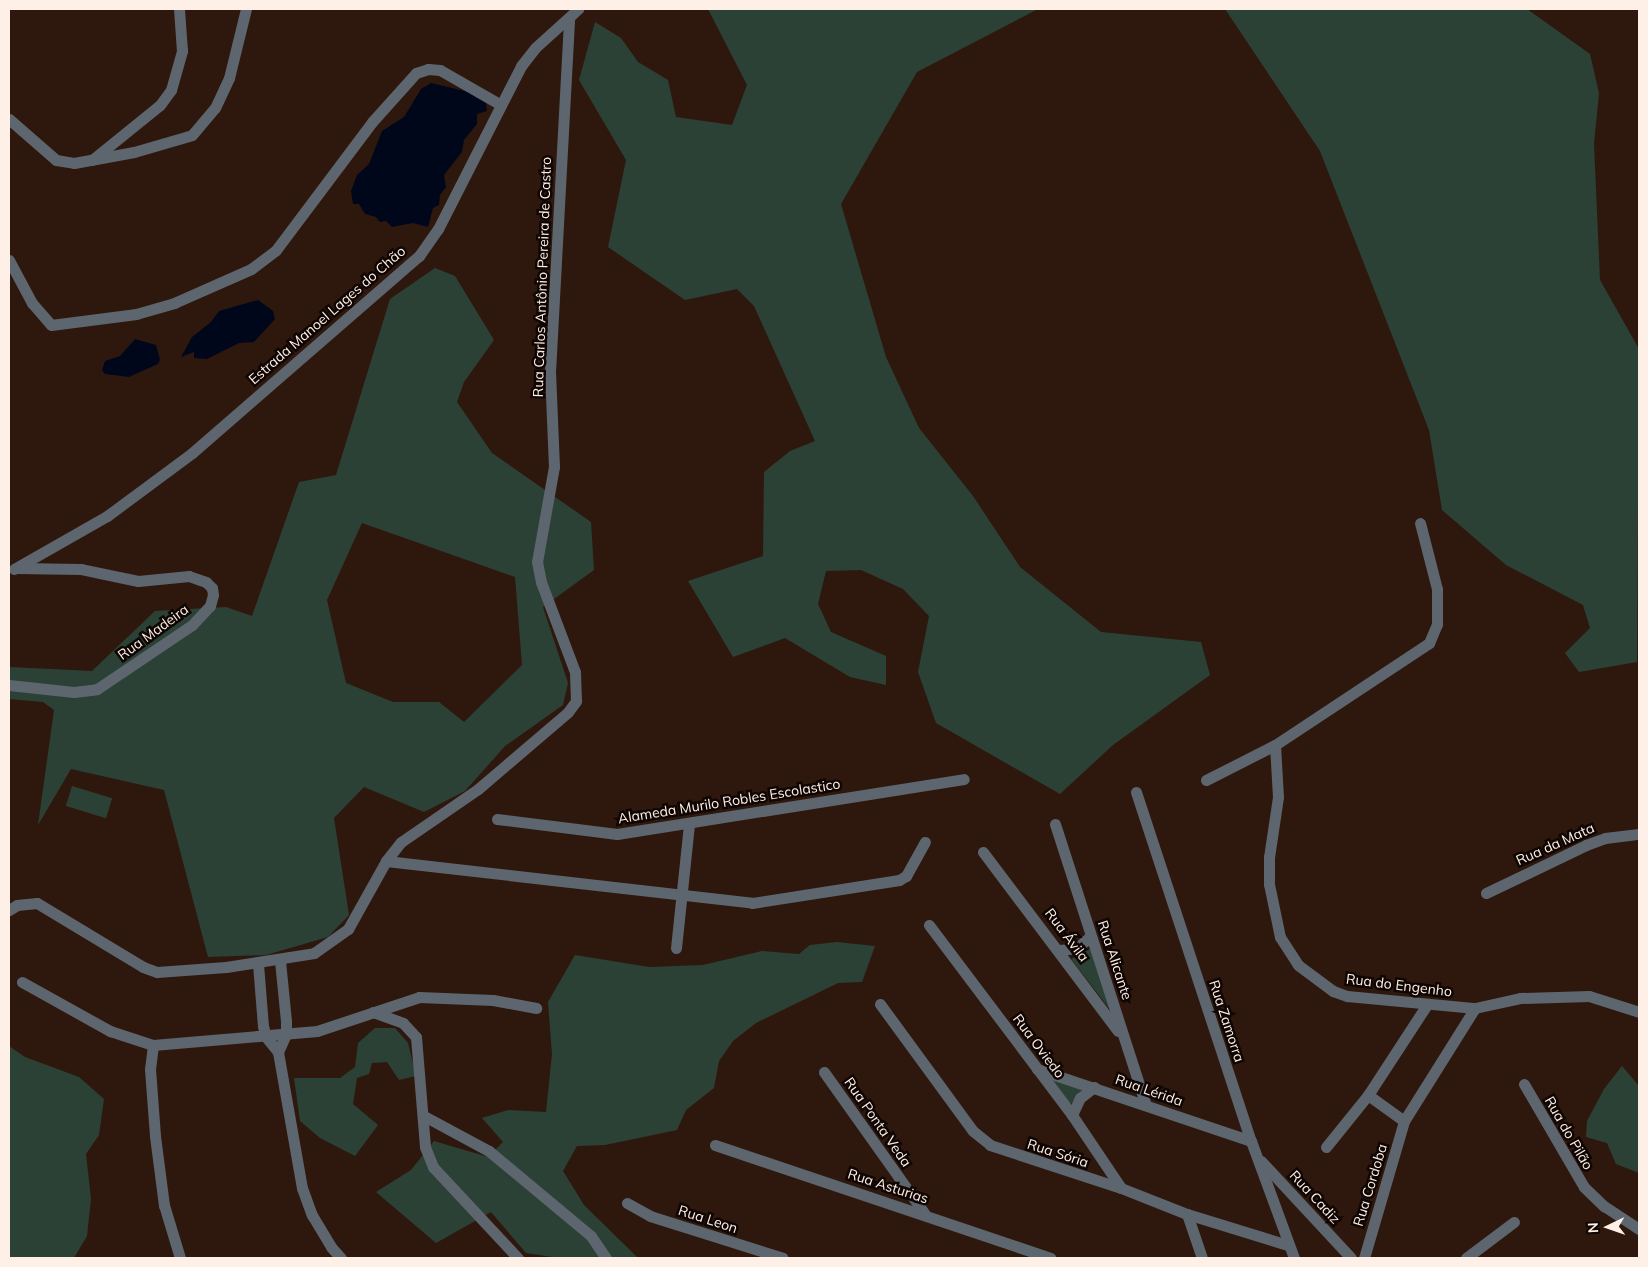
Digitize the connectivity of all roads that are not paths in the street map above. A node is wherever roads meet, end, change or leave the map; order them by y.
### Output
1 (179, 9) edge
2 (246, 9) edge
3 (578, 9) edge
4 (569, 18) junction
5 (502, 105) junction
6 (9, 120) edge
7 (90, 161) junction
8 (9, 260) edge
9 (1420, 522) dead end
10 (12, 569) edge
11 (9, 685) edge
12 (1275, 745) junction
13 (964, 779) dead end
14 (1206, 780) dead end
15 (1136, 792) dead end
16 (497, 819) dead end
17 (689, 824) junction
18 (1055, 824) dead end
19 (1639, 834) edge
20 (925, 842) dead end
21 (983, 852) dead end
22 (386, 861) junction
23 (680, 894) junction
24 (1486, 894) dead end
25 (9, 910) edge
26 (928, 925) dead end
27 (1091, 936) junction
28 (676, 948) dead end
29 (1060, 950) junction
30 (280, 961) junction
31 (258, 964) junction
32 (22, 982) dead end
33 (880, 1004) dead end
34 (1426, 1006) junction
35 (536, 1008) dead end
36 (1475, 1008) junction
37 (373, 1012) junction
38 (1639, 1012) edge
39 (286, 1034) junction
40 (266, 1036) junction
41 (1124, 1038) junction
42 (153, 1045) junction
43 (278, 1052) junction
44 (1037, 1069) junction
45 (824, 1072) dead end
46 (1524, 1084) dead end
47 (1094, 1088) junction
48 (1368, 1095) junction
49 (1146, 1105) junction
50 (1072, 1115) junction
51 (424, 1116) junction
52 (1404, 1121) junction
53 (1250, 1141) junction
54 (715, 1145) dead end
55 (1326, 1147) dead end
56 (1257, 1156) junction
57 (1122, 1188) junction
58 (627, 1203) dead end
59 (925, 1214) junction
60 (1187, 1214) junction
61 (1514, 1222) dead end
62 (1639, 1229) edge
63 (1288, 1245) junction
64 (180, 1258) edge
65 (341, 1258) edge
66 (518, 1258) edge
67 (606, 1258) edge
68 (783, 1258) edge
69 (1051, 1258) edge
70 (1202, 1258) edge
71 (1294, 1258) edge
72 (1351, 1258) edge
73 (1364, 1258) edge
74 (1466, 1258) edge

1 - 7 street
2 - 7 street
3 - 4 street, Estrada Manoel Lages do Chão
4 - 5 street, Estrada Manoel Lages do Chão
4 - 22 street, Rua Carlos Antônio Pereira de Castro
5 - 8 street
5 - 10 street, Estrada Manoel Lages do Chão
6 - 7 street
9 - 12 street
10 - 11 street, Rua Madeira
12 - 14 street
12 - 34 street, Rua do Engenho
13 - 17 street, Alameda Murilo Robles Escolastico
15 - 53 street, Rua Zamorra
16 - 17 street, Alameda Murilo Robles Escolastico
17 - 23 street
18 - 27 street, Rua Alicante
19 - 24 street, Rua da Mata
20 - 23 street
21 - 29 street, Rua Ávila
22 - 23 street
22 - 30 street, Rua Carlos Antônio Pereira de Castro
23 - 28 street
25 - 31 street, Rua Carlos Antônio Pereira de Castro
26 - 44 street, Rua Oviedo
27 - 29 street
27 - 41 street, Rua Alicante
29 - 41 street, Rua Ávila
30 - 31 street, Rua Carlos Antônio Pereira de Castro
30 - 39 street
31 - 40 street
32 - 42 street
33 - 57 street, Rua Sória
34 - 36 street, Rua do Engenho
34 - 48 street
35 - 37 street
36 - 38 street, Rua do Engenho
36 - 52 street, Rua Cordoba
37 - 39 street
37 - 51 street
39 - 40 street
39 - 43 street
40 - 42 street
40 - 43 street
41 - 49 street, Rua Alicante
42 - 64 street
43 - 65 street
44 - 47 street, Rua Lérida
44 - 50 street, Rua Oviedo
45 - 59 street, Rua Ponta Veda
46 - 62 street, Rua do Pilão
47 - 49 street, Rua Lérida
47 - 50 street
48 - 52 street
48 - 55 street
49 - 53 street, Rua Lérida
50 - 57 street, Rua Oviedo
51 - 66 street
51 - 67 street
52 - 73 street, Rua Cordoba
53 - 56 street, Rua Zamorra
54 - 59 street, Rua Asturias
56 - 63 street, Rua Zamorra
56 - 72 street, Rua Cadiz
57 - 60 street, Rua Sória
58 - 68 street, Rua Leon
59 - 69 street, Rua Asturias
60 - 63 street, Rua Sória
60 - 70 street
61 - 74 street
63 - 71 street, Rua Zamorra

